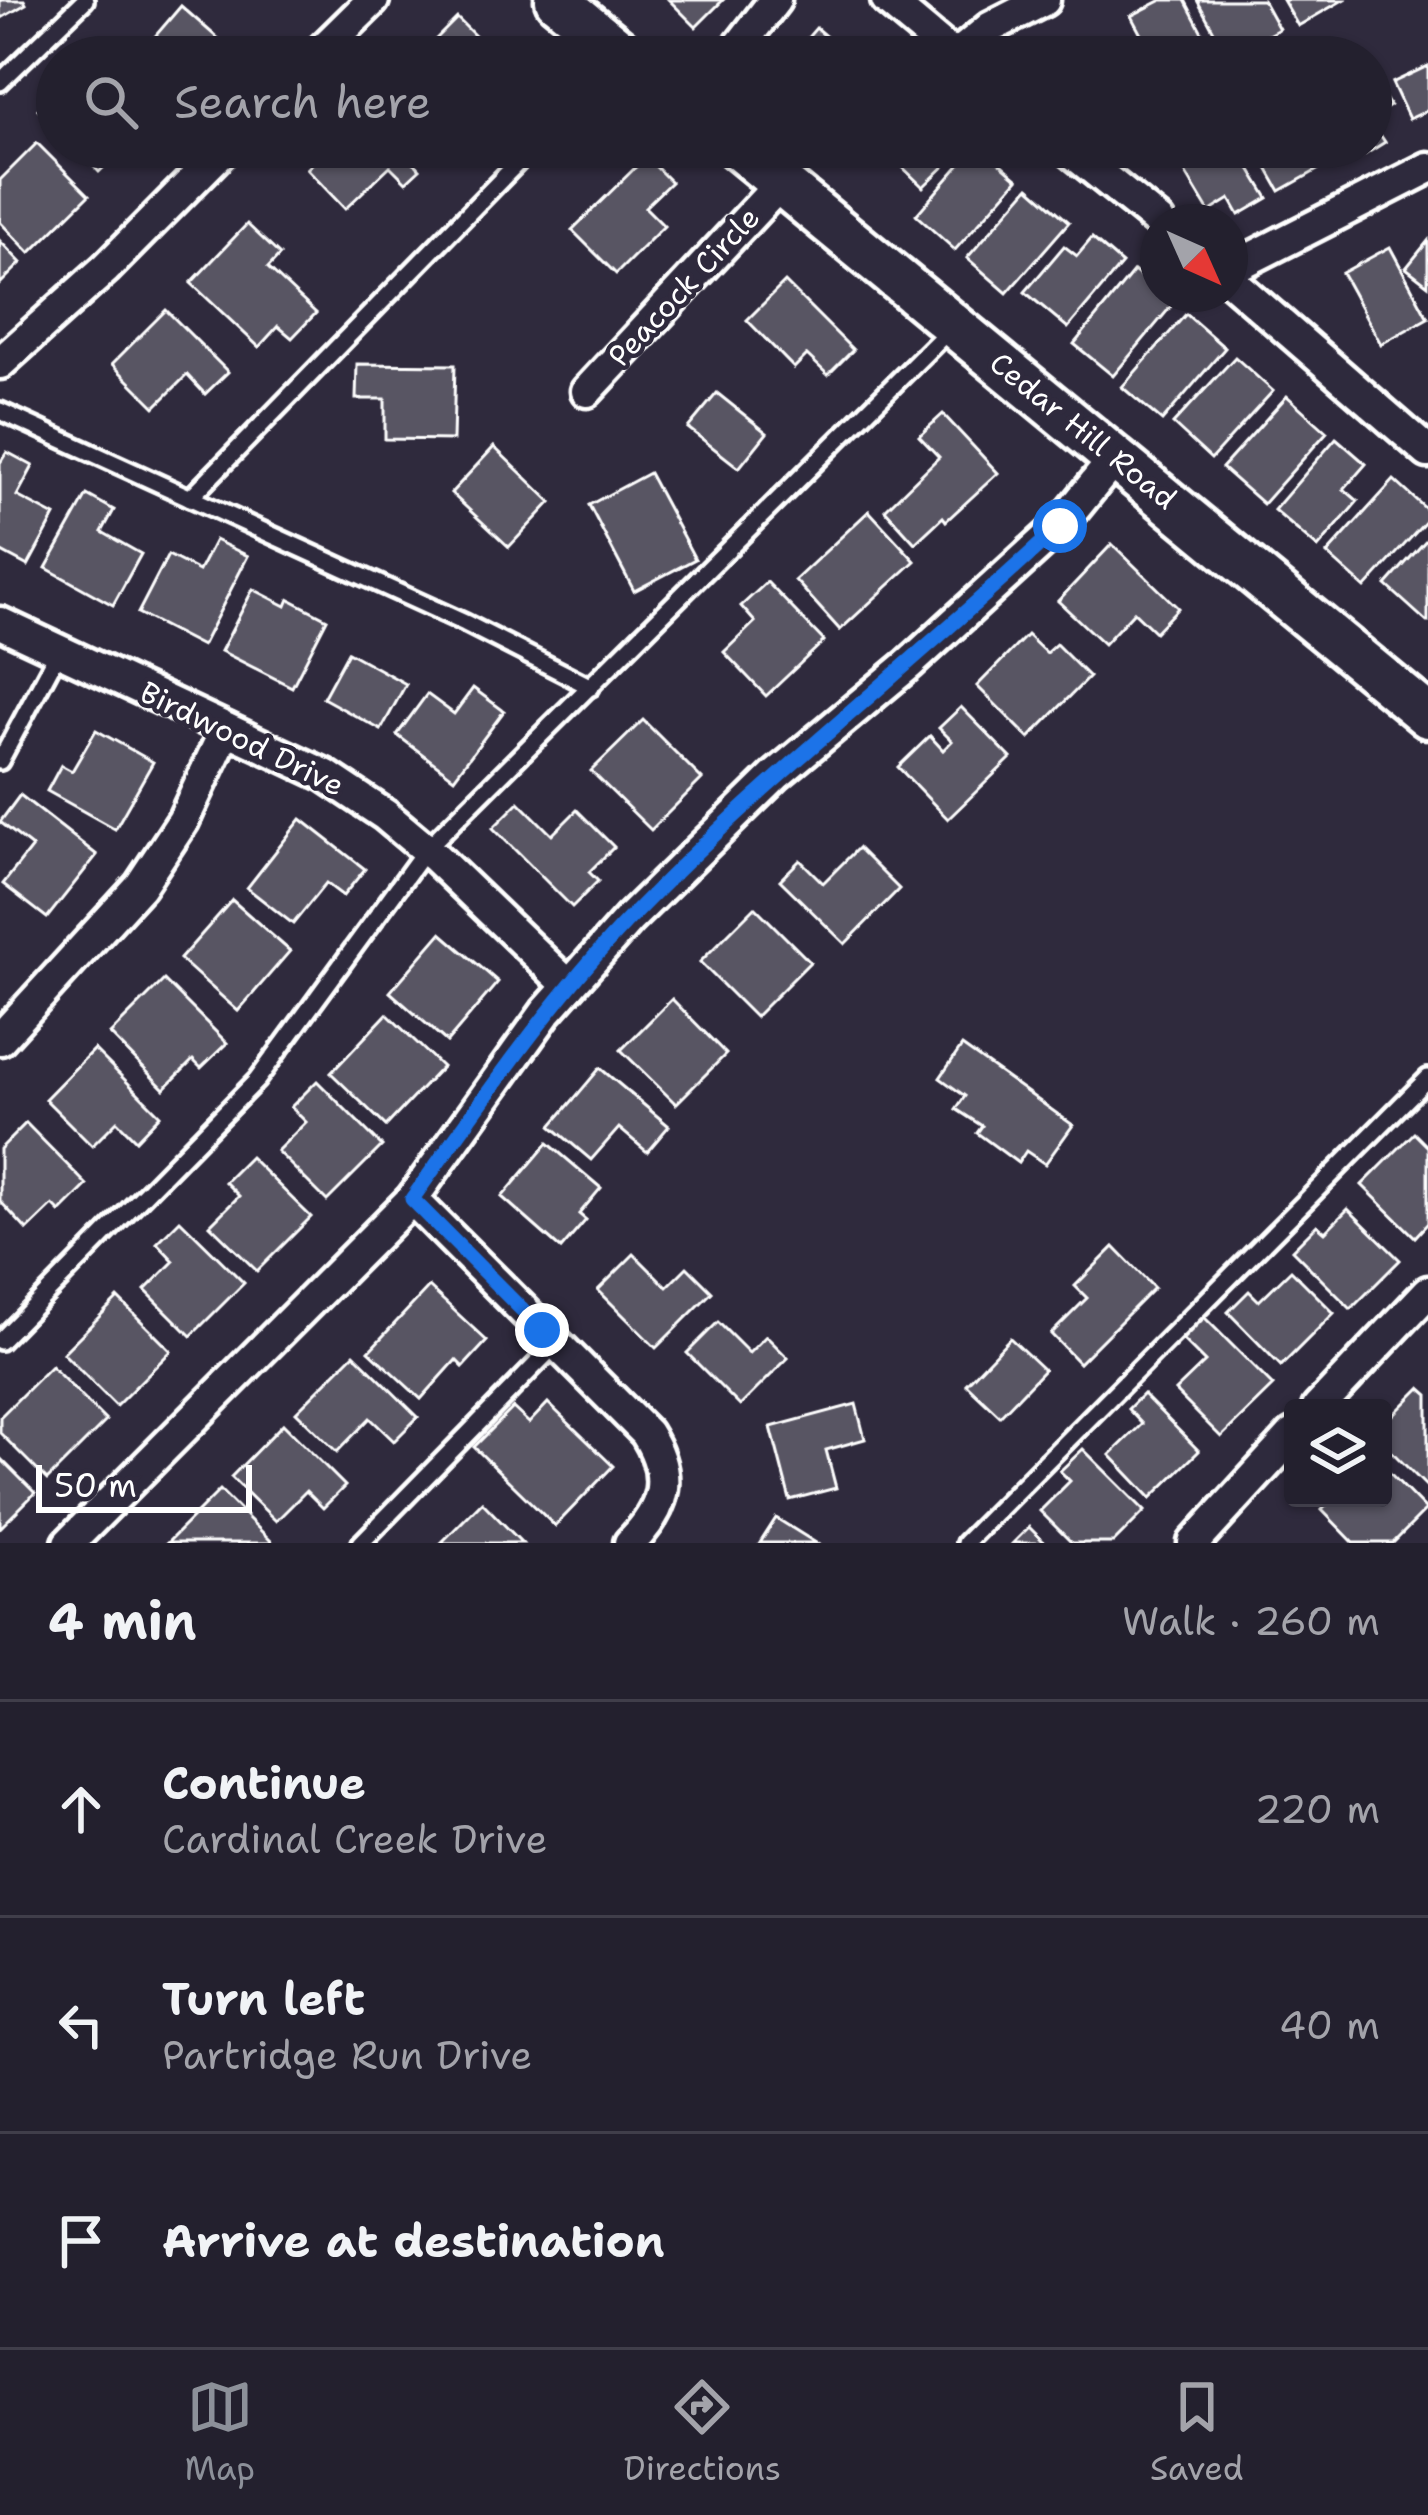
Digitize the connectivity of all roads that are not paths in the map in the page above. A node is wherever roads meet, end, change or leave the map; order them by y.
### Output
1 (85, 0) edge
2 (373, 0) edge
3 (557, 0) edge
4 (775, 0) edge
5 (887, 0) edge
6 (1044, 0) edge
7 (48, 36) edge
8 (336, 36) edge
9 (599, 36) edge
10 (747, 36) edge
11 (930, 36) edge
12 (981, 36) edge
13 (36, 47) edge
14 (0, 82) edge
15 (205, 168) edge
16 (512, 168) edge
17 (763, 168) edge
18 (1092, 168) edge
19 (1428, 168) edge
20 (781, 183) junction
21 (1140, 207) edge
22 (1248, 260) edge
23 (1248, 297) edge
24 (954, 325) junction
25 (0, 363) edge
26 (587, 391) dead end
27 (0, 411) edge
28 (1428, 452) edge
29 (1116, 457) junction
30 (190, 498) junction
31 (0, 623) edge
32 (59, 650) junction
33 (591, 687) junction
34 (1428, 716) edge
35 (226, 729) junction
36 (0, 761) edge
37 (426, 850) junction
38 (569, 986) junction
39 (0, 1039) edge
40 (1428, 1078) edge
41 (412, 1199) junction
42 (1428, 1292) edge
43 (0, 1341) edge
44 (556, 1344) junction
45 (1327, 1399) edge
46 (1284, 1445) edge
47 (69, 1543) edge
48 (361, 1543) edge
49 (630, 1543) edge
50 (965, 1543) edge
51 (1194, 1543) edge

1 - 7 lane
2 - 8 street
3 - 9 street
4 - 10 street
5 - 11 street
6 - 12 street
13 - 14 lane
15 - 25 street
16 - 30 lane
17 - 20 street, Cedar Hill Road
18 - 21 street
19 - 22 street
20 - 24 street, Cedar Hill Road
20 - 26 street, Peacock Circle
23 - 28 street
24 - 29 street, Cedar Hill Road
24 - 33 lane
27 - 30 lane
29 - 34 street, Cedar Hill Road
29 - 38 street
30 - 33 lane
31 - 32 street, Birdwood Drive
32 - 35 street, Birdwood Drive
32 - 36 lane
33 - 37 lane
35 - 37 street, Birdwood Drive
35 - 39 street
37 - 38 street, Birdwood Drive
37 - 43 lane
38 - 41 street
40 - 50 lane
41 - 44 street
41 - 47 street
42 - 45 street
44 - 48 lane
44 - 49 street
46 - 51 street

